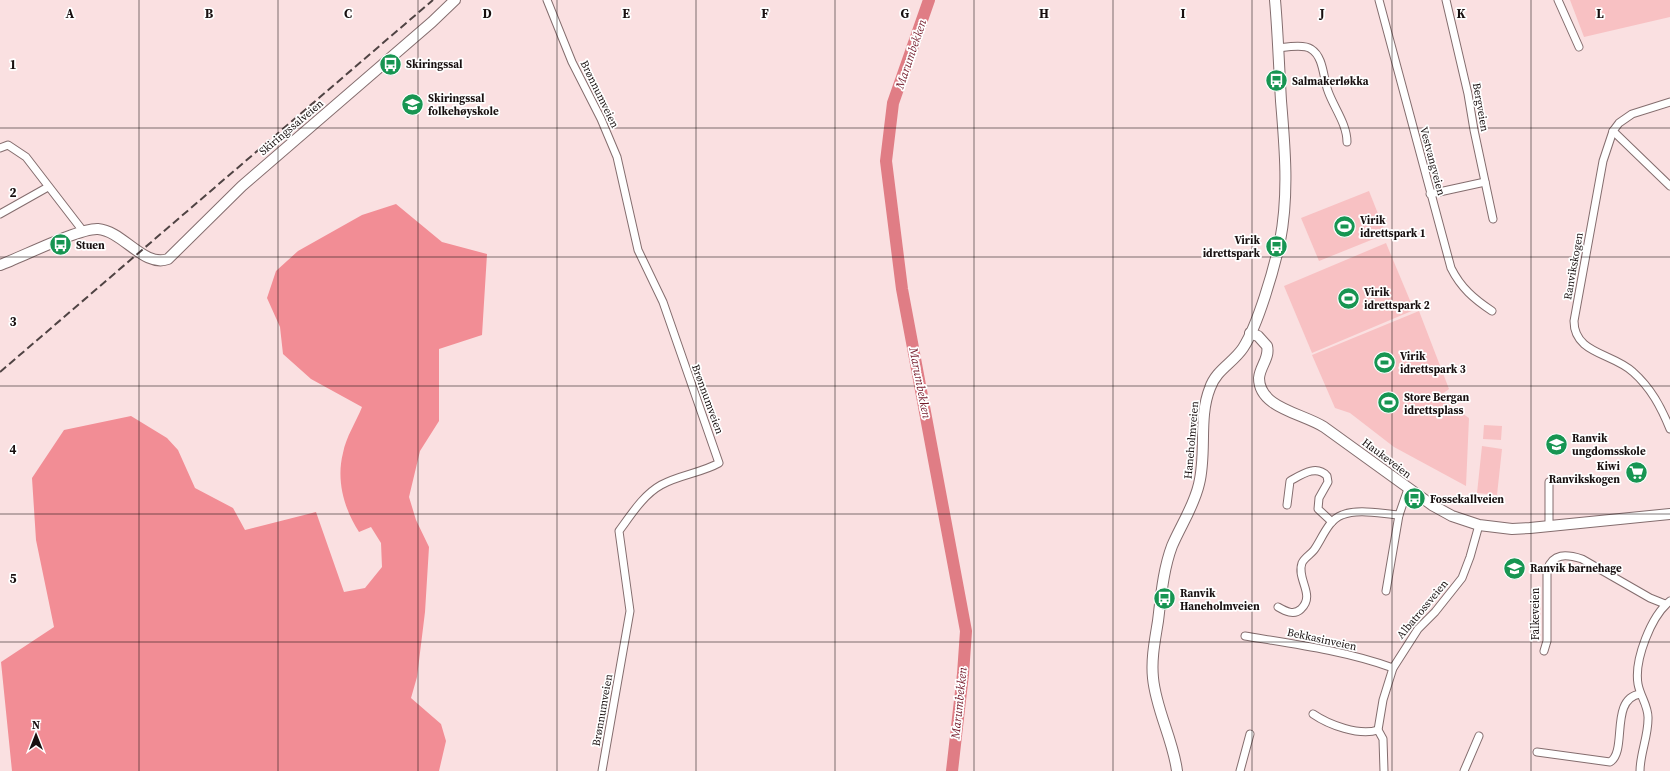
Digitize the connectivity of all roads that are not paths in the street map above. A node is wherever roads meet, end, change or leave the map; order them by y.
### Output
1 (455, 0) edge
2 (547, 0) edge
3 (1275, 0) edge
4 (1379, 0) edge
5 (1446, 0) edge
6 (1558, 0) edge
7 (1579, 47) dead end
8 (1278, 48) junction
9 (1670, 102) edge
10 (1613, 131) junction
11 (1347, 142) dead end
12 (0, 148) edge
13 (1484, 182) junction
14 (1670, 186) edge
15 (48, 187) junction
16 (1430, 194) junction
17 (0, 214) edge
18 (1493, 219) dead end
19 (83, 231) junction
20 (0, 265) edge
21 (1492, 311) dead end
22 (1250, 333) junction
23 (1670, 429) edge
24 (1548, 482) dead end
25 (1408, 489) junction
26 (1287, 505) dead end
27 (1670, 514) edge
28 (1399, 515) junction
29 (1332, 522) junction
30 (1479, 525) junction
31 (1549, 526) junction
32 (1386, 591) dead end
33 (1668, 602) edge
34 (1278, 607) dead end
35 (1245, 636) dead end
36 (1544, 651) dead end
37 (1393, 668) junction
38 (1640, 694) junction
39 (1313, 714) dead end
40 (1378, 730) junction
41 (1250, 734) dead end
42 (1479, 736) dead end
43 (1537, 752) dead end
44 (602, 771) edge
45 (1177, 771) edge
46 (1240, 771) edge
47 (1384, 771) edge
48 (1464, 771) edge
49 (1640, 771) edge

1 - 19 main road, Skiringssalveien
2 - 44 street, Brønnumveien
3 - 8 main road, Haneholmveien
4 - 16 street, Vestvangveien
5 - 13 street, Bergveien
6 - 7 street
8 - 11 street
8 - 22 main road, Haneholmveien
9 - 10 street, Ranvikskogen
10 - 14 street
10 - 23 street, Ranvikskogen
12 - 15 street
13 - 16 street
13 - 18 street, Bergveien
15 - 17 street
15 - 19 street
16 - 21 street, Vestvangveien
19 - 20 main road
22 - 25 main road, Haukeveien
22 - 45 main road, Haneholmveien
24 - 31 street
25 - 28 street
25 - 30 main road, Haukeveien
26 - 29 street
27 - 31 main road, Haukeveien
28 - 29 street
28 - 32 street
29 - 34 street
30 - 31 main road, Haukeveien
30 - 37 street, Albatrossveien
33 - 36 street, Falkeveien
33 - 38 street
35 - 37 street, Bekkasinveien
37 - 40 street, Albatrossveien
38 - 43 street
38 - 49 street
39 - 40 street
40 - 47 street, Albatrossveien
41 - 46 street
42 - 48 street

